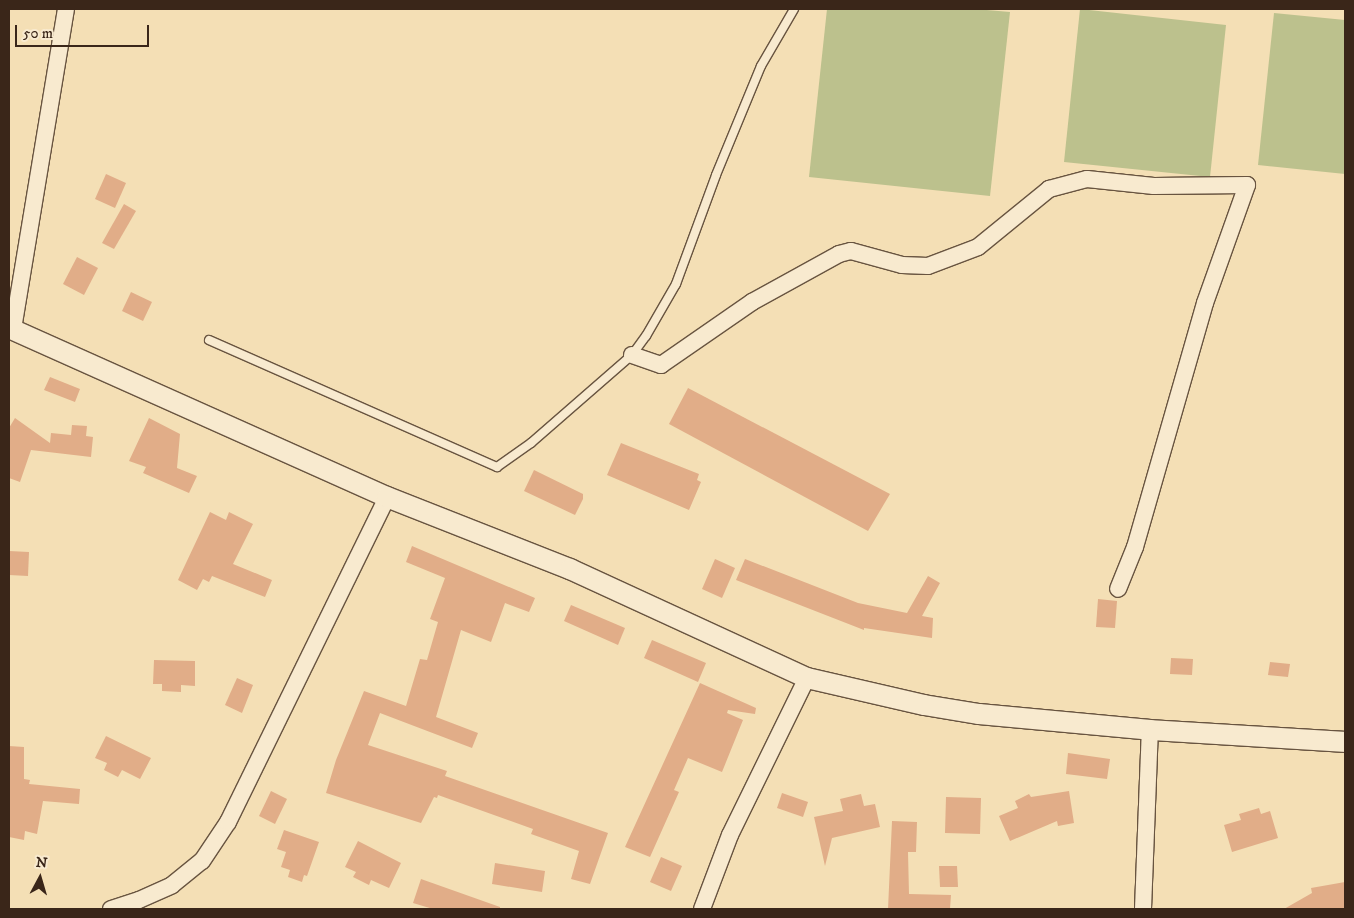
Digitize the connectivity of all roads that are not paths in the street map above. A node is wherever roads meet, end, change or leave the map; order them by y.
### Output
1 (66, 9) edge
2 (794, 9) edge
3 (11, 328) edge
4 (209, 340) dead end
5 (632, 355) junction
6 (387, 498) junction
7 (1118, 589) dead end
8 (807, 678) junction
9 (1150, 730) junction
10 (1345, 742) edge
11 (111, 909) edge
12 (702, 909) edge
13 (1143, 909) edge

1 - 3 street
2 - 5 lane
3 - 6 street
4 - 5 lane
5 - 7 street
6 - 8 street
6 - 11 street
8 - 9 street
8 - 12 street
9 - 10 street
9 - 13 street

